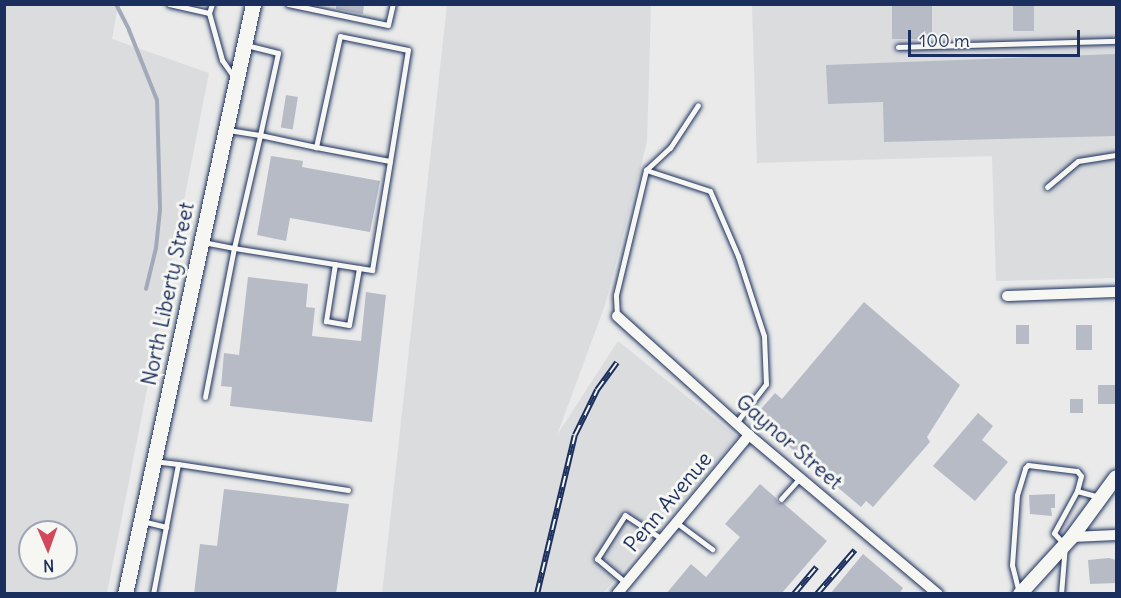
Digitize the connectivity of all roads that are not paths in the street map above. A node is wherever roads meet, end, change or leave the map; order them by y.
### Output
1 (169, 4) edge
2 (212, 4) edge
3 (253, 4) edge
4 (288, 4) edge
5 (393, 4) edge
6 (209, 13) junction
7 (1116, 41) edge
8 (245, 45) junction
9 (898, 48) dead end
10 (237, 80) junction
11 (698, 105) dead end
12 (225, 129) junction
13 (260, 135) junction
14 (316, 147) junction
15 (1116, 155) edge
16 (390, 161) junction
17 (646, 170) junction
18 (1047, 187) dead end
19 (201, 241) junction
20 (234, 248) junction
21 (335, 264) junction
22 (359, 268) junction
23 (1116, 292) edge
24 (1007, 296) dead end
25 (617, 316) joint
26 (205, 397) dead end
27 (736, 423) junction
28 (750, 435) junction
29 (154, 461) junction
30 (178, 464) junction
31 (1116, 477) edge
32 (800, 478) junction
33 (348, 490) dead end
34 (1077, 491) junction
35 (1102, 497) junction
36 (781, 499) dead end
37 (140, 521) junction
38 (676, 522) junction
39 (166, 527) junction
40 (1116, 535) edge
41 (662, 540) junction
42 (1069, 541) junction
43 (712, 549) dead end
44 (626, 583) junction
45 (125, 594) edge
46 (153, 594) edge
47 (617, 594) edge
48 (938, 594) edge
49 (1020, 594) edge
50 (1061, 594) edge

1 - 6 lane
2 - 6 lane
3 - 8 main road, North Liberty Street
4 - 5 lane
6 - 10 lane
7 - 9 lane
8 - 10 main road, North Liberty Street
8 - 13 lane
10 - 12 main road, North Liberty Street
11 - 17 lane
12 - 13 lane
12 - 19 main road, North Liberty Street
13 - 14 lane
13 - 20 lane
14 - 16 lane
14 - 16 lane
15 - 18 lane
16 - 22 lane
17 - 25 lane
17 - 27 lane
19 - 20 lane
19 - 29 main road, North Liberty Street
20 - 21 lane
20 - 26 lane
21 - 22 lane
21 - 22 lane
23 - 24 street
25 - 27 street, Gaynor Street
27 - 28 street, Gaynor Street
28 - 32 street, Gaynor Street
28 - 38 street, Penn Avenue
29 - 30 lane
29 - 37 main road, North Liberty Street
30 - 33 lane
30 - 39 lane
31 - 35 street
32 - 36 lane
32 - 48 street, Gaynor Street
34 - 35 lane
34 - 42 lane
34 - 49 lane
35 - 42 street
37 - 39 lane
37 - 45 main road, North Liberty Street
38 - 41 street, Penn Avenue
38 - 43 lane
39 - 46 lane
40 - 42 street
41 - 44 street, Penn Avenue
41 - 44 lane
42 - 49 street
42 - 50 lane
44 - 47 street, Penn Avenue

